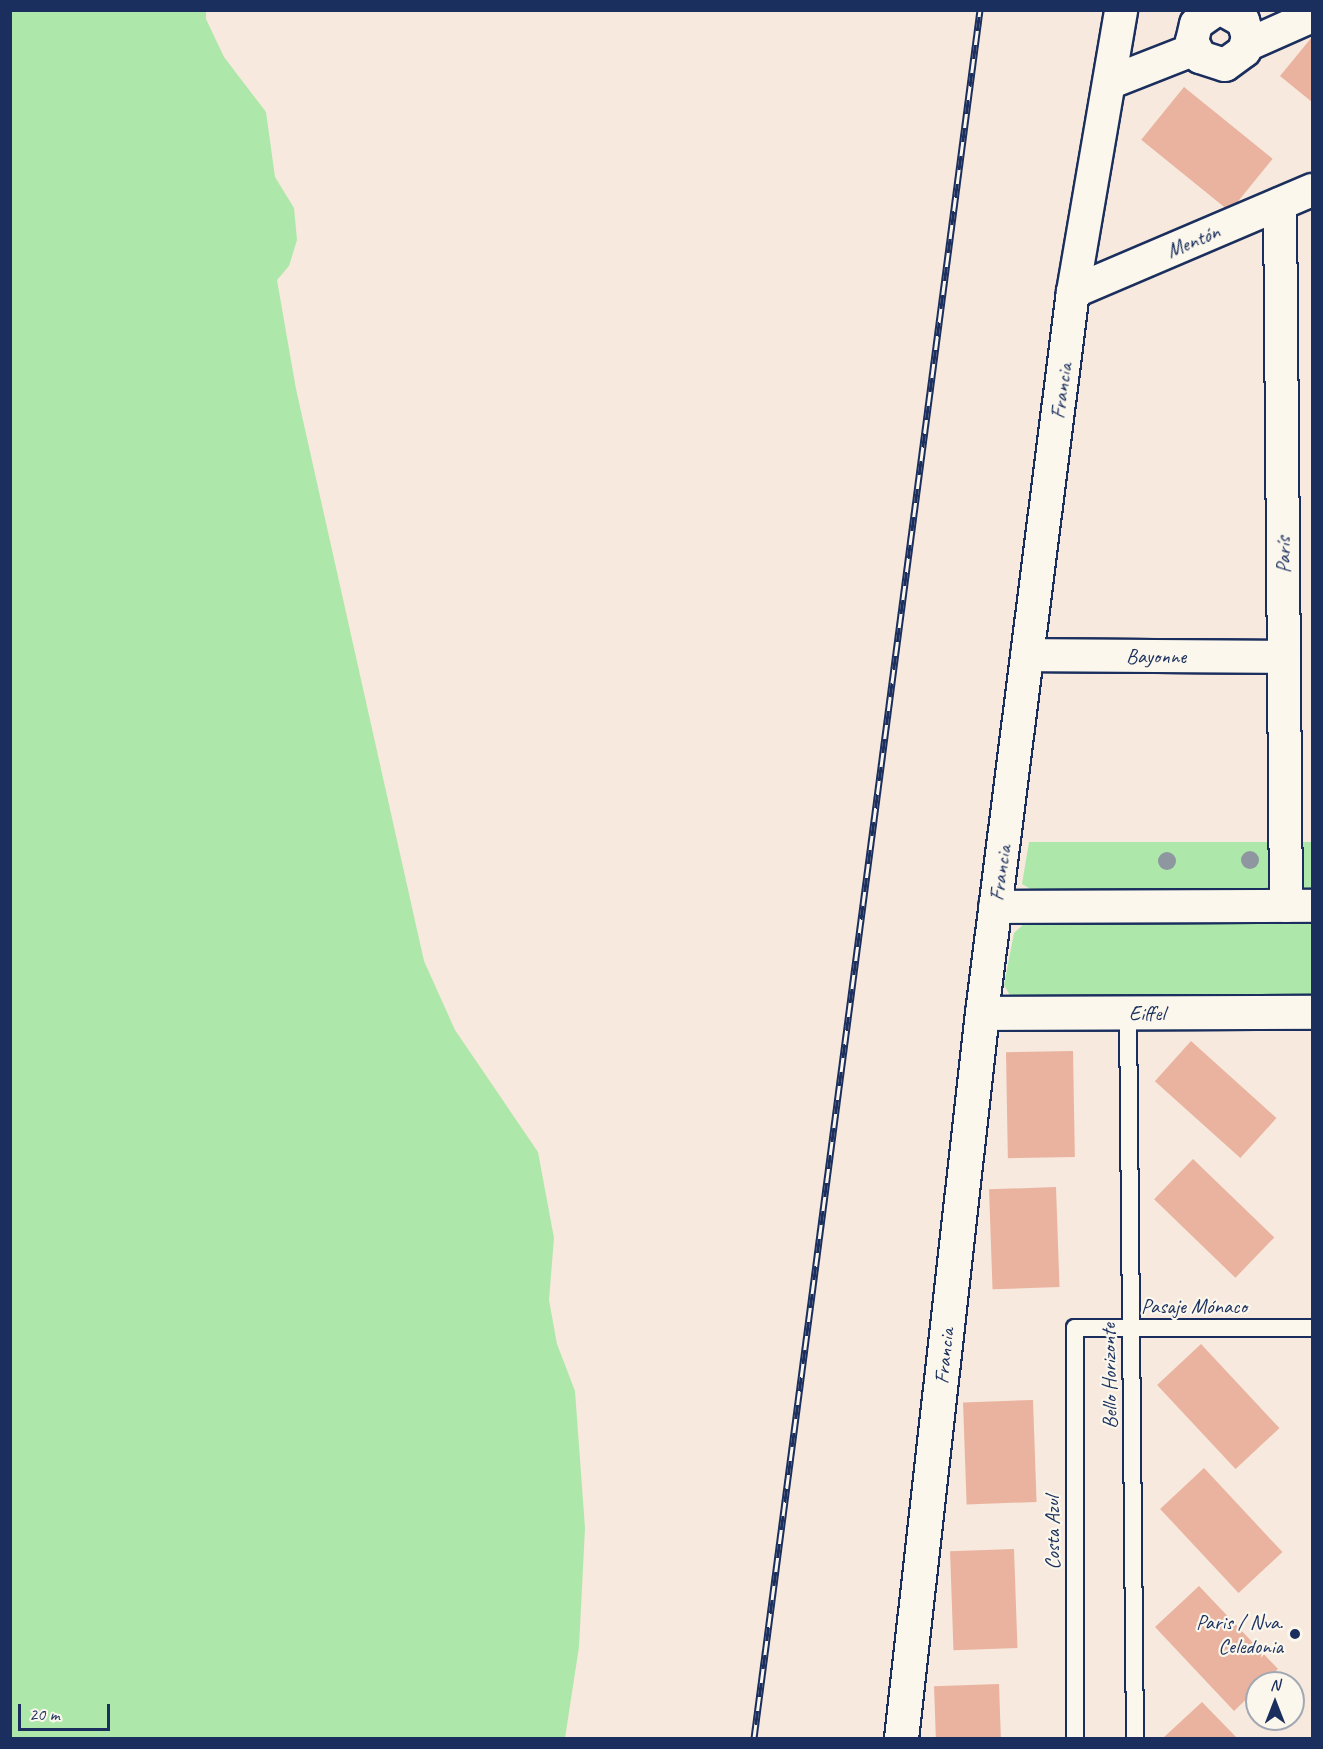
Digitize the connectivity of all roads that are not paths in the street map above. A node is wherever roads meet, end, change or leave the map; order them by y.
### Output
1 (1121, 10) edge
2 (1216, 10) edge
3 (1223, 10) edge
4 (1312, 16) edge
5 (1246, 45) junction
6 (1195, 50) junction
7 (1111, 82) junction
8 (1312, 190) edge
9 (1280, 204) junction
10 (1073, 292) junction
11 (1027, 655) junction
12 (1284, 657) junction
13 (1299, 906) edge
14 (995, 908) junction
15 (1312, 1012) edge
16 (982, 1013) junction
17 (1128, 1013) junction
18 (1075, 1328) joint
19 (1131, 1328) junction
20 (1312, 1328) edge
21 (901, 1738) edge
22 (1075, 1738) edge
23 (1135, 1738) edge

1 - 7 street, Francia
2 - 6 street
3 - 5 street
4 - 5 street
5 - 6 street
6 - 7 street
7 - 10 street, Francia
8 - 9 street, Mentón
9 - 10 street, Mentón
9 - 12 street, París
10 - 11 street, Francia
11 - 12 street, Bayonne
11 - 14 street, Francia
12 - 13 street, París
13 - 14 street
14 - 16 street, Francia
15 - 17 street, Eiffel
16 - 17 street, Eiffel
16 - 21 street, Francia
17 - 19 lane, Bello Horizonte
18 - 19 lane, Pasaje Mónaco
18 - 22 lane, Costa Azul
19 - 20 lane, Pasaje Mónaco
19 - 23 lane, Bello Horizonte

